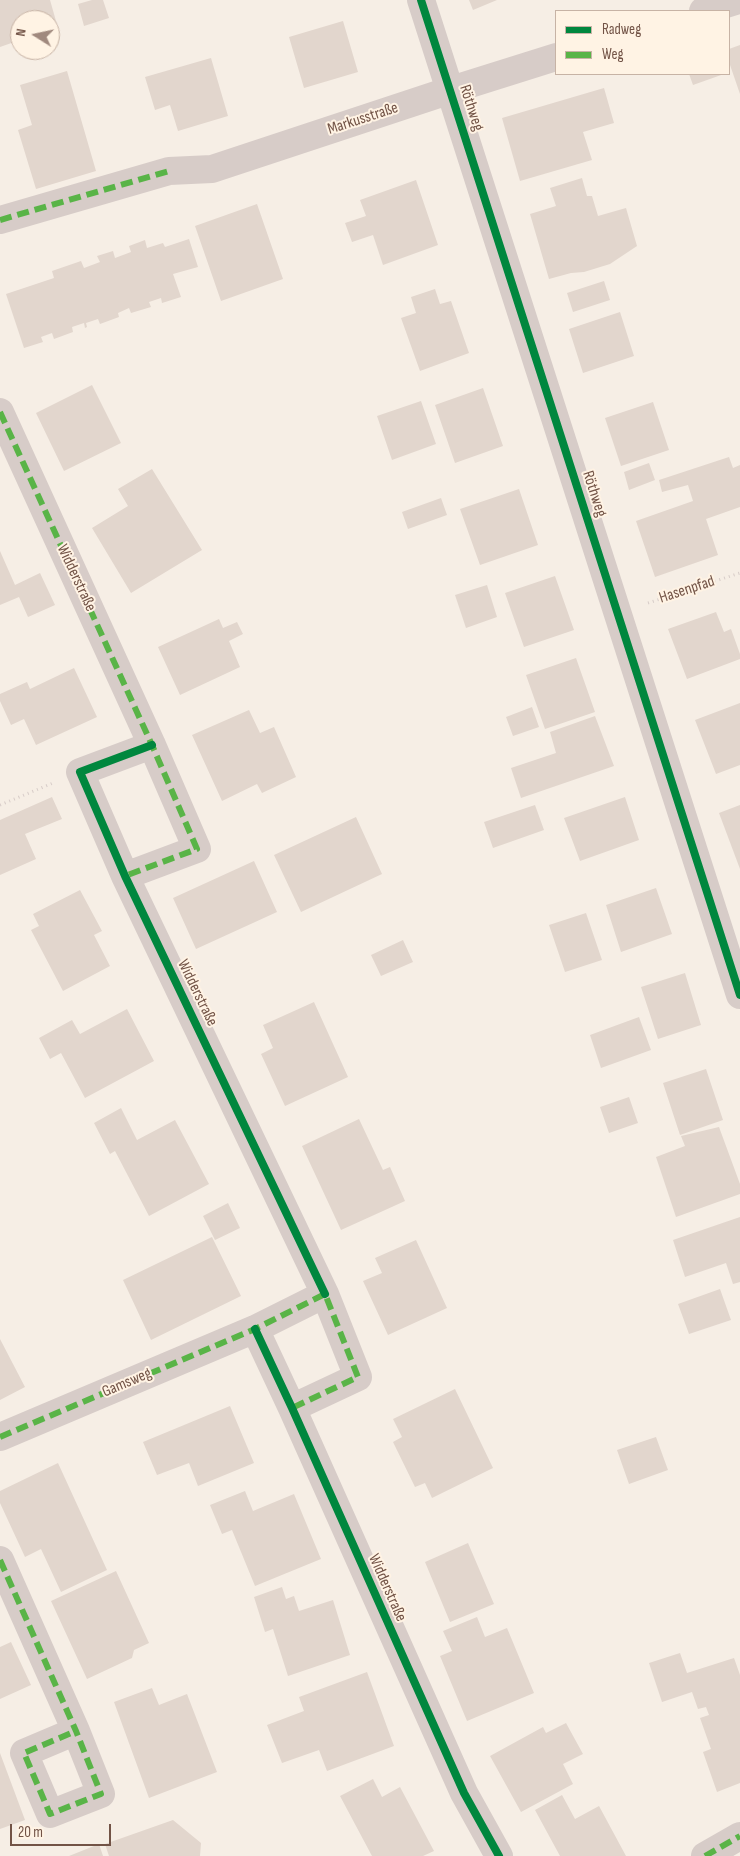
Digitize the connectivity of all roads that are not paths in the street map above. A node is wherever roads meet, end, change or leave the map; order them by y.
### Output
1 (421, 0) edge
2 (738, 0) edge
3 (706, 10) edge
4 (555, 57) edge
5 (451, 90) junction
6 (1, 216) edge
7 (0, 412) edge
8 (152, 745) junction
9 (125, 876) junction
10 (740, 996) edge
11 (326, 1294) junction
12 (254, 1329) junction
13 (292, 1408) junction
14 (0, 1437) edge
15 (0, 1560) edge
16 (76, 1731) dead end
17 (740, 1836) edge
18 (499, 1856) edge
19 (705, 1856) edge

1 - 5 street, Röthweg
2 - 3 street
4 - 5 street, Markusstraße
5 - 6 street, Markusstraße
5 - 10 street, Röthweg
7 - 8 street, Widderstraße
8 - 9 street, Widderstraße
8 - 9 street, Widderstraße
9 - 11 street, Widderstraße
11 - 12 street
11 - 13 street, Widderstraße
12 - 13 street, Widderstraße
12 - 14 street, Gamsweg
13 - 18 street, Widderstraße
15 - 16 street
17 - 19 street

